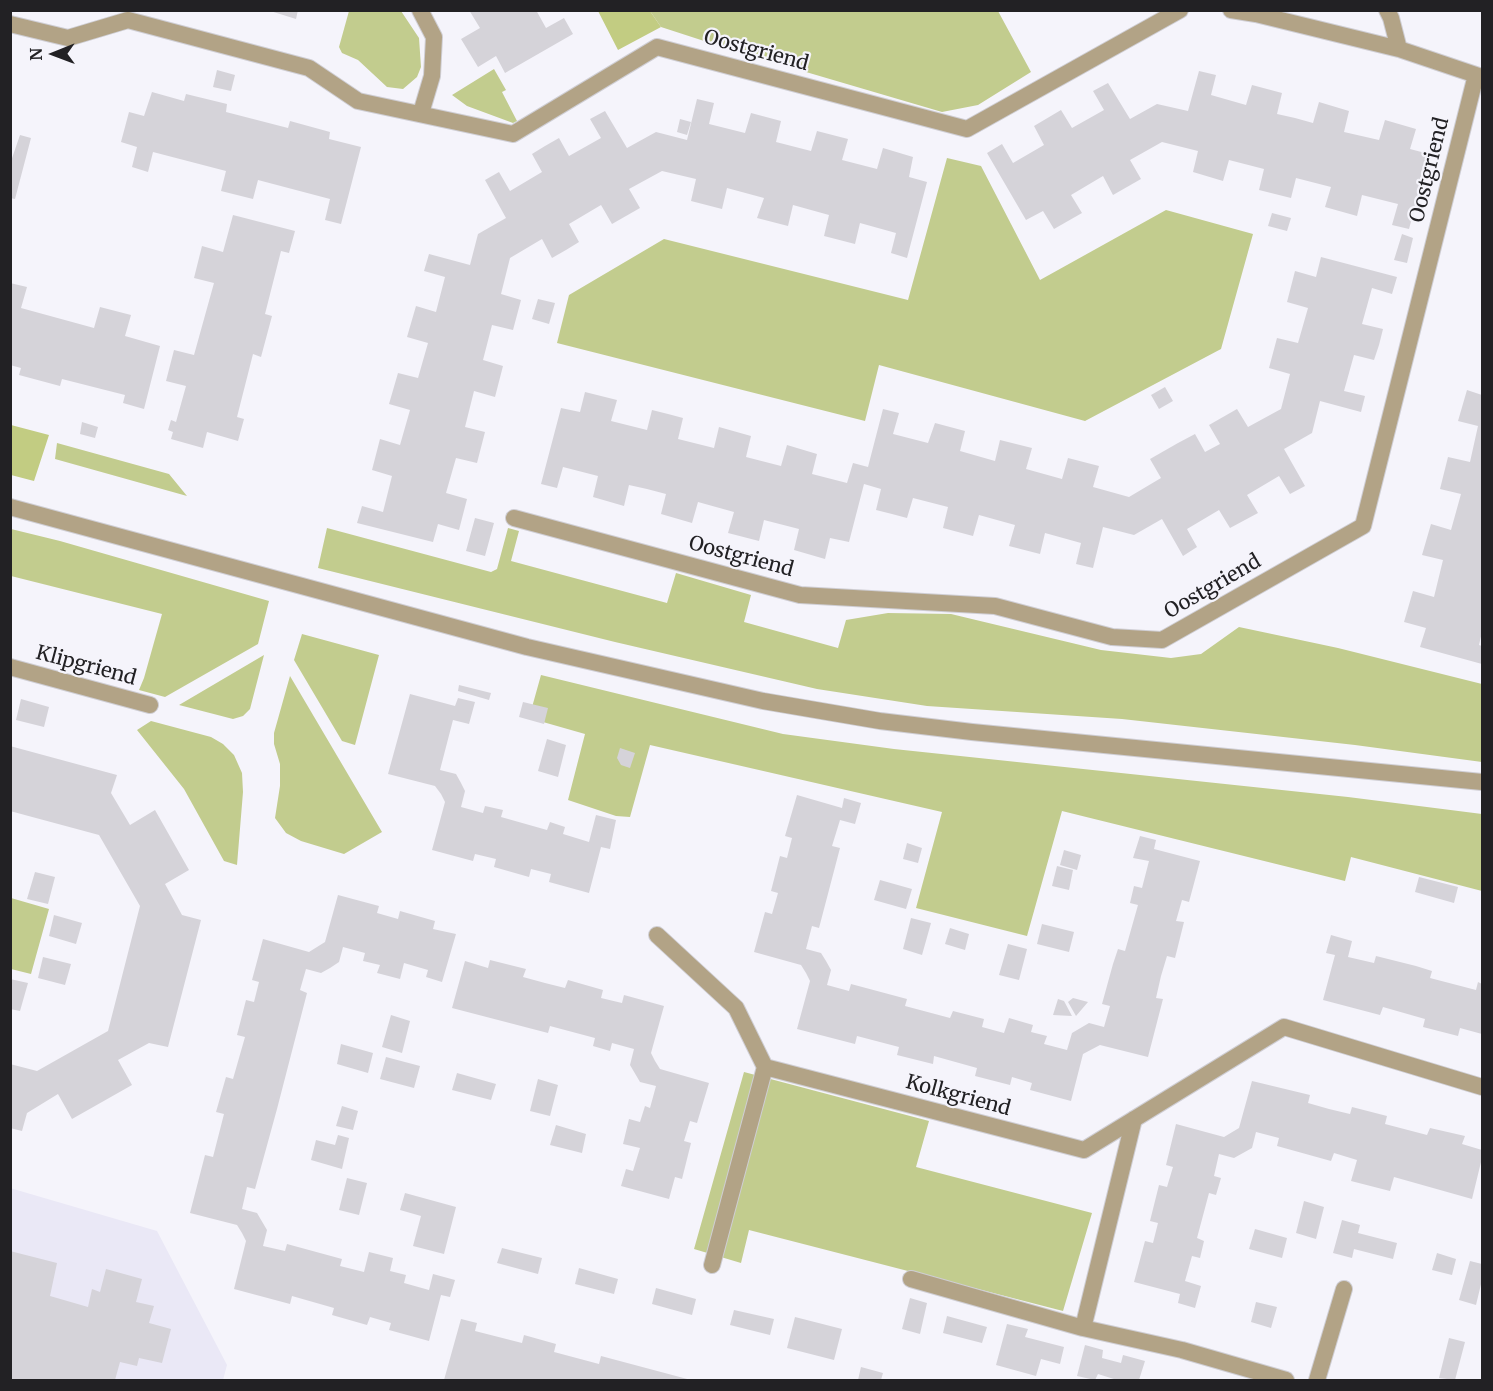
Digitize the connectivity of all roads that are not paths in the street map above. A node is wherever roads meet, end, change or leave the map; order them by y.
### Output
1 (420, 10) edge
2 (1180, 10) edge
3 (1231, 10) edge
4 (1387, 10) edge
5 (10, 24) edge
6 (1399, 49) junction
7 (1479, 76) edge
8 (421, 113) junction
9 (10, 507) edge
10 (514, 518) dead end
11 (10, 667) edge
12 (150, 705) dead end
13 (1482, 783) edge
14 (657, 935) dead end
15 (765, 1067) junction
16 (1482, 1087) edge
17 (1134, 1119) junction
18 (712, 1265) dead end
19 (911, 1279) dead end
20 (1344, 1289) dead end
21 (1083, 1328) junction
22 (1286, 1380) edge
23 (1317, 1380) edge

1 - 8 street
2 - 8 street, Oostgriend
3 - 6 street, Oostgriend
4 - 6 street
5 - 8 street, Oostgriend
6 - 7 street, Oostgriend
7 - 10 street, Oostgriend
9 - 13 street
11 - 12 street, Klipgriend
14 - 15 street
15 - 17 street, Kolkgriend
15 - 18 street
16 - 17 street, Kolkgriend
17 - 21 street
19 - 21 street
20 - 23 street
21 - 22 street

